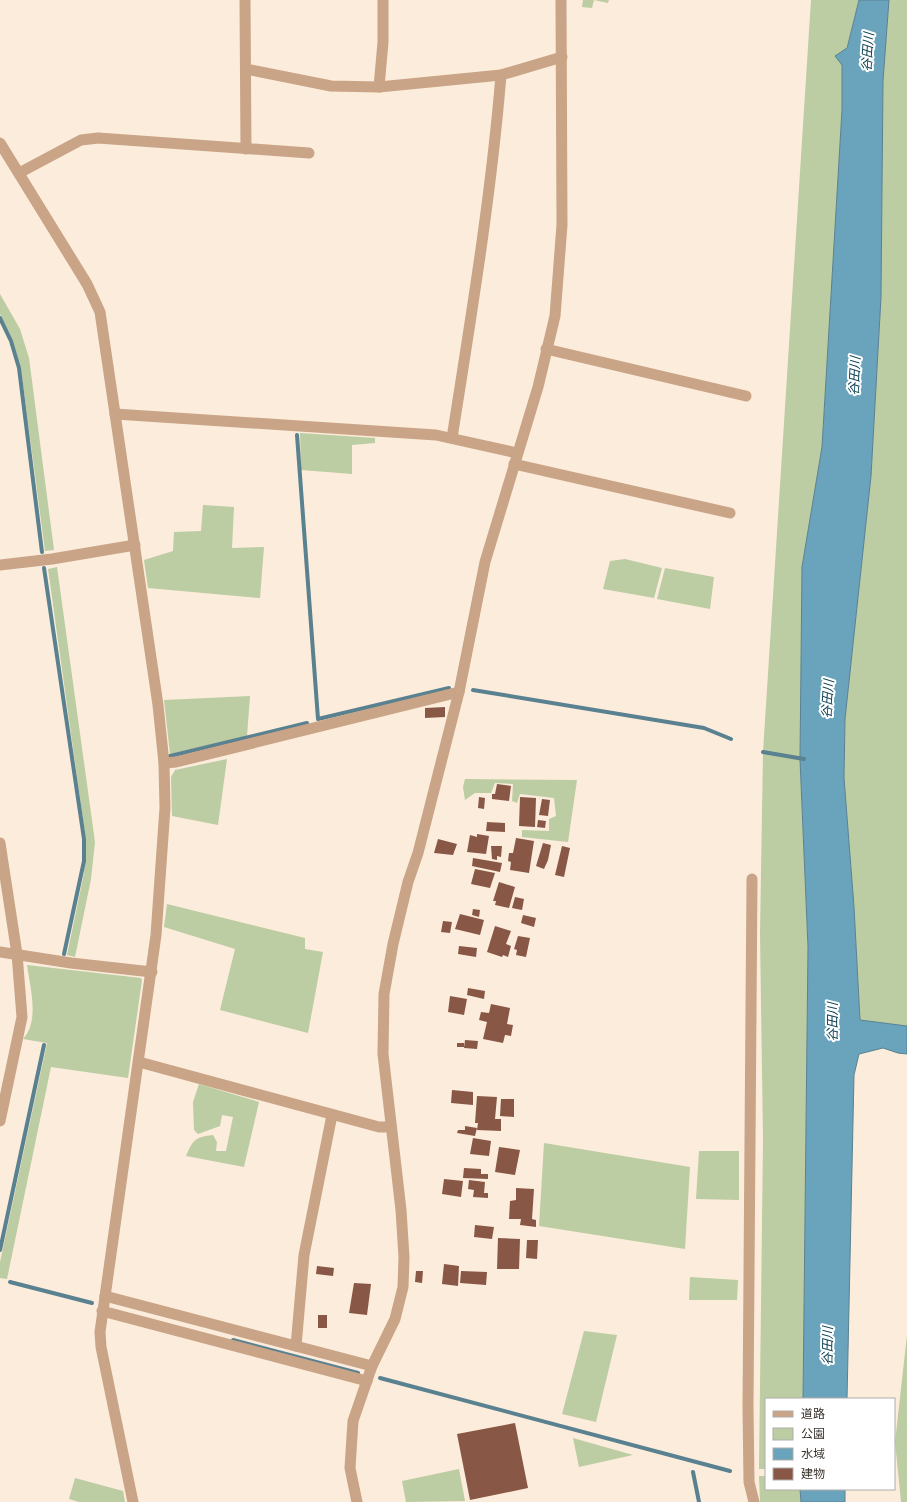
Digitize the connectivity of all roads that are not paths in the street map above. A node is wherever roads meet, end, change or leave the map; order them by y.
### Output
1 (245, 0) edge
2 (384, 0) edge
3 (561, 0) edge
4 (562, 58) junction
5 (246, 69) junction
6 (501, 75) junction
7 (379, 87) junction
8 (0, 143) edge
9 (246, 149) junction
10 (309, 153) dead end
11 (19, 173) junction
12 (546, 349) junction
13 (746, 396) dead end
14 (115, 414) junction
15 (452, 438) junction
16 (516, 458) junction
17 (730, 513) dead end
18 (135, 545) junction
19 (0, 565) edge
20 (459, 692) junction
21 (164, 763) junction
22 (0, 843) edge
23 (752, 879) dead end
24 (0, 952) edge
25 (17, 954) junction
26 (152, 972) junction
27 (139, 1062) junction
28 (332, 1115) junction
29 (0, 1121) edge
30 (391, 1127) junction
31 (105, 1296) junction
32 (102, 1311) junction
33 (296, 1346) junction
34 (372, 1366) junction
35 (367, 1381) junction
36 (133, 1502) edge
37 (357, 1502) edge
38 (754, 1502) edge

1 - 5 street
2 - 7 street
3 - 4 street
4 - 6 street
4 - 12 street
5 - 7 street
5 - 9 street
6 - 7 street
6 - 15 street
8 - 11 street
9 - 10 street
9 - 11 street
11 - 14 street
12 - 13 street
12 - 16 street
14 - 15 street
14 - 18 street
15 - 16 street
16 - 17 street
16 - 20 street
18 - 19 street
18 - 21 street
20 - 21 street
20 - 30 street
21 - 26 street
22 - 25 street
23 - 38 street
24 - 25 street
25 - 26 street
25 - 29 street
26 - 27 street
27 - 28 street
27 - 31 street
28 - 30 street
28 - 33 street
30 - 34 street
31 - 32 street
31 - 33 street
32 - 35 street
32 - 36 street
33 - 34 street
34 - 35 street
35 - 37 street

